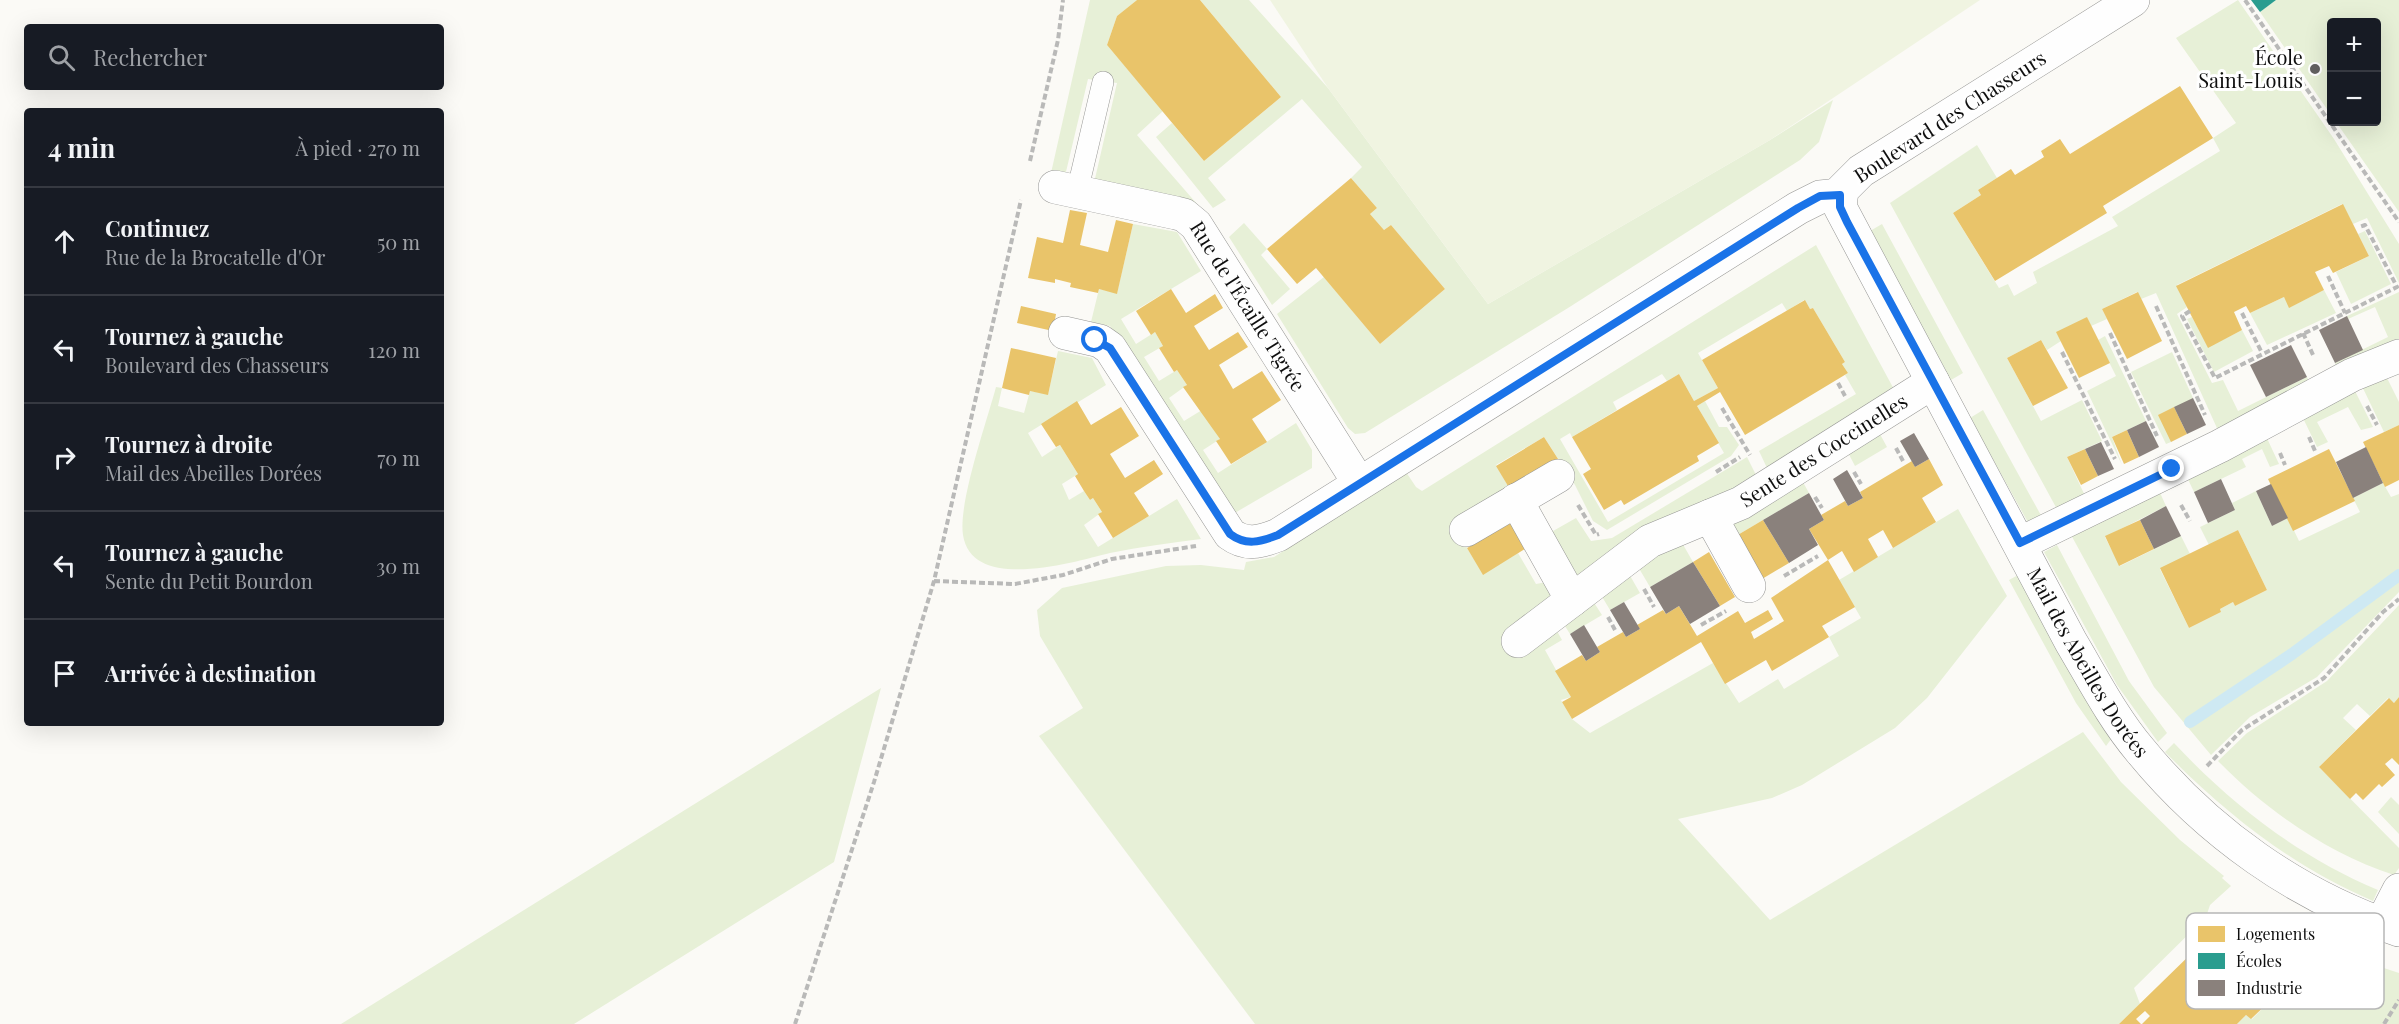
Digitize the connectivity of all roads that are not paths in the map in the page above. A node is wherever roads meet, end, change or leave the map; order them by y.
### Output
1 (2133, 0) edge
2 (1103, 82) dead end
3 (1052, 190) joint
4 (1840, 195) junction
5 (1065, 333) dead end
6 (2399, 356) edge
7 (1933, 382) junction
8 (1558, 476) road end
9 (1359, 483) junction
10 (1516, 500) junction
11 (1710, 516) junction
12 (1466, 530) dead end
13 (2020, 543) junction
14 (1749, 586) dead end
15 (1572, 600) junction
16 (1518, 640) dead end
17 (2399, 890) edge
18 (2353, 913) edge
19 (2390, 928) edge

1 - 4 street, Boulevard des Chasseurs
2 - 3 lane
3 - 9 street, Rue de l'Écaille Tigrée
4 - 7 street, Mail des Abeilles Dorées
4 - 9 street, Boulevard des Chasseurs
5 - 9 street, Boulevard des Chasseurs
6 - 13 street
7 - 11 street, Sente des Coccinelles
7 - 13 street, Mail des Abeilles Dorées
8 - 10 street
10 - 12 street
10 - 15 street
11 - 14 street
11 - 15 street, Sente des Coccinelles
13 - 18 street, Mail des Abeilles Dorées
15 - 16 street, Sente des Coccinelles
17 - 19 street

